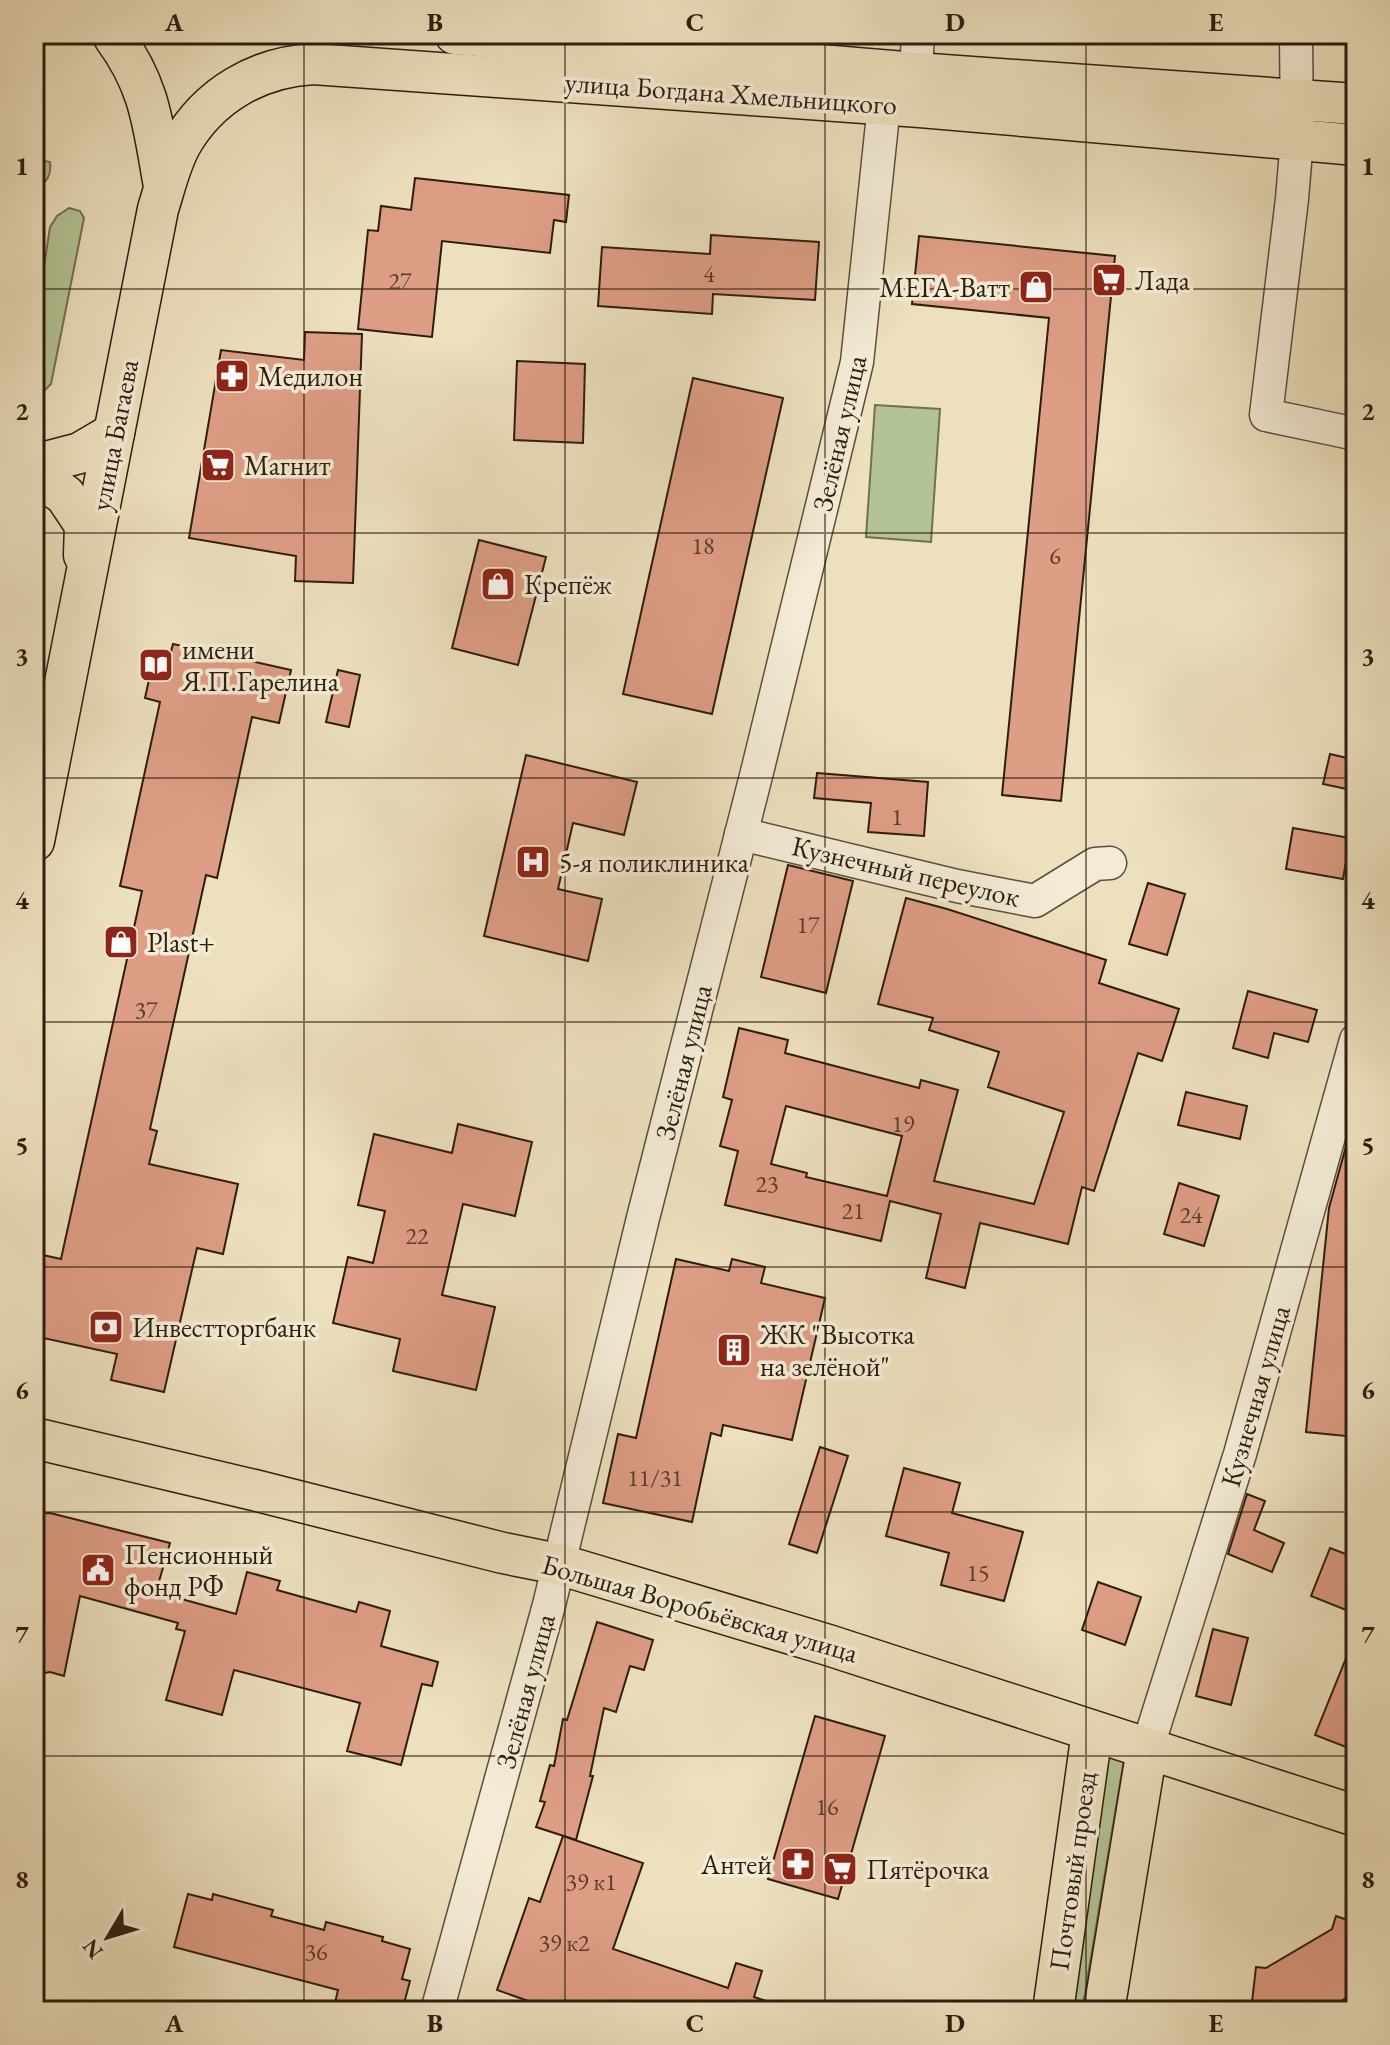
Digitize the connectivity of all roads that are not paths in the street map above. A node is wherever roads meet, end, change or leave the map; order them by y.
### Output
1 (455, 34) edge
2 (1296, 34) edge
3 (115, 35) edge
4 (550, 38) edge
5 (917, 53) edge
6 (1297, 99) junction
7 (1356, 104) edge
8 (884, 105) junction
9 (1297, 139) junction
10 (1356, 145) edge
11 (165, 188) junction
12 (114, 433) junction
13 (1356, 434) edge
14 (34, 465) edge
15 (34, 474) edge
16 (83, 595) junction
17 (741, 834) junction
18 (34, 841) edge
19 (1110, 863) dead end
20 (1356, 1040) edge
21 (34, 1438) edge
22 (558, 1564) junction
23 (1092, 1732) junction
24 (1147, 1749) junction
25 (1356, 1816) edge
26 (437, 2011) edge
27 (1053, 2011) edge
28 (1104, 2011) edge

1 - 4 main road, улица Богдана Хмельницкого
2 - 6 street
3 - 11 main road, улица Багаева
4 - 5 main road, улица Богдана Хмельницкого
5 - 6 main road, улица Богдана Хмельницкого
6 - 7 main road, улица Богдана Хмельницкого
6 - 9 street
8 - 9 main road, улица Богдана Хмельницкого
8 - 11 main road, улица Богдана Хмельницкого
8 - 17 street, Зелёная улица
9 - 10 main road, улица Богдана Хмельницкого
9 - 13 street
11 - 12 main road, улица Багаева
12 - 14 main road
12 - 16 main road, улица Багаева
15 - 16 main road
16 - 18 main road, улица Багаева
17 - 19 street, Кузнечный переулок
17 - 22 street, Зелёная улица
20 - 24 street, Кузнечная улица
21 - 22 main road, Большая Воробьёвская улица
22 - 23 main road, Большая Воробьёвская улица
22 - 26 street, Зелёная улица
23 - 24 main road, Большая Воробьёвская улица
23 - 27 main road, Почтовый проезд
24 - 25 main road, Большая Воробьёвская улица
24 - 28 main road, Почтовый проезд

